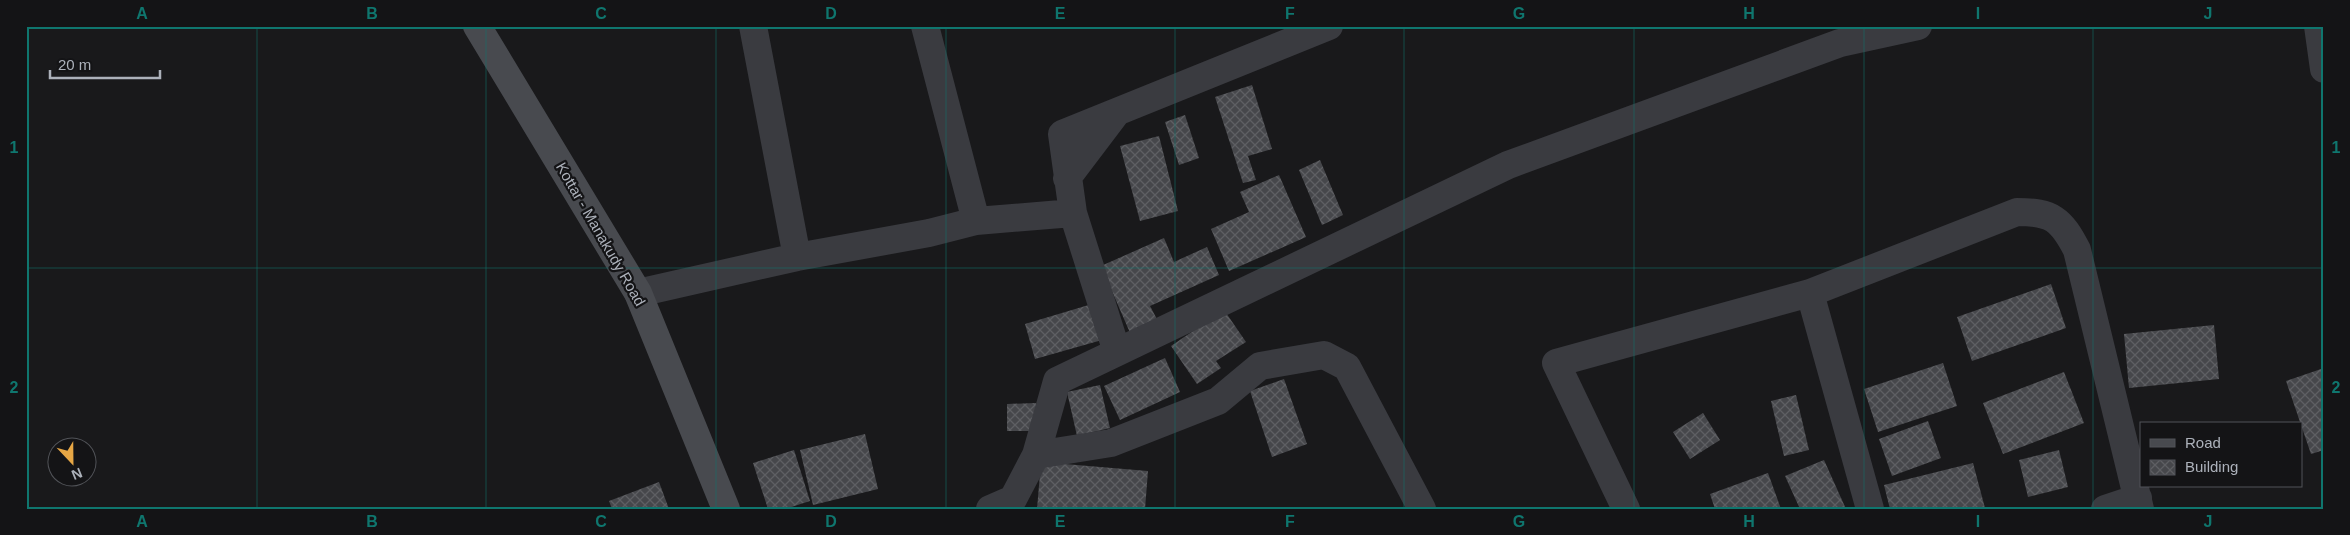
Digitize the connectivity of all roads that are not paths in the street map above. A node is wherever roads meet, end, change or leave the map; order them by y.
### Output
1 (477, 26) edge
2 (753, 26) edge
3 (925, 26) edge
4 (1329, 26) edge
5 (1918, 26) edge
6 (2318, 26) edge
7 (2324, 68) edge
8 (1073, 213) junction
9 (976, 221) junction
10 (797, 257) junction
11 (1810, 293) junction
12 (638, 294) junction
13 (1117, 352) junction
14 (1036, 455) junction
15 (2139, 503) edge
16 (726, 509) edge
17 (990, 509) edge
18 (1422, 509) edge
19 (1626, 509) edge
20 (1870, 509) edge
21 (2105, 509) edge

1 - 12 main road, Kottar - Manakudy Road
2 - 10 street
3 - 9 street
4 - 8 street
5 - 13 street
6 - 7 street
8 - 9 street
8 - 13 street
9 - 10 street
10 - 12 street
11 - 15 street
11 - 19 street
11 - 20 street
12 - 16 main road, Kottar - Manakudy Road
13 - 14 street
14 - 17 street
14 - 18 street
15 - 21 street

